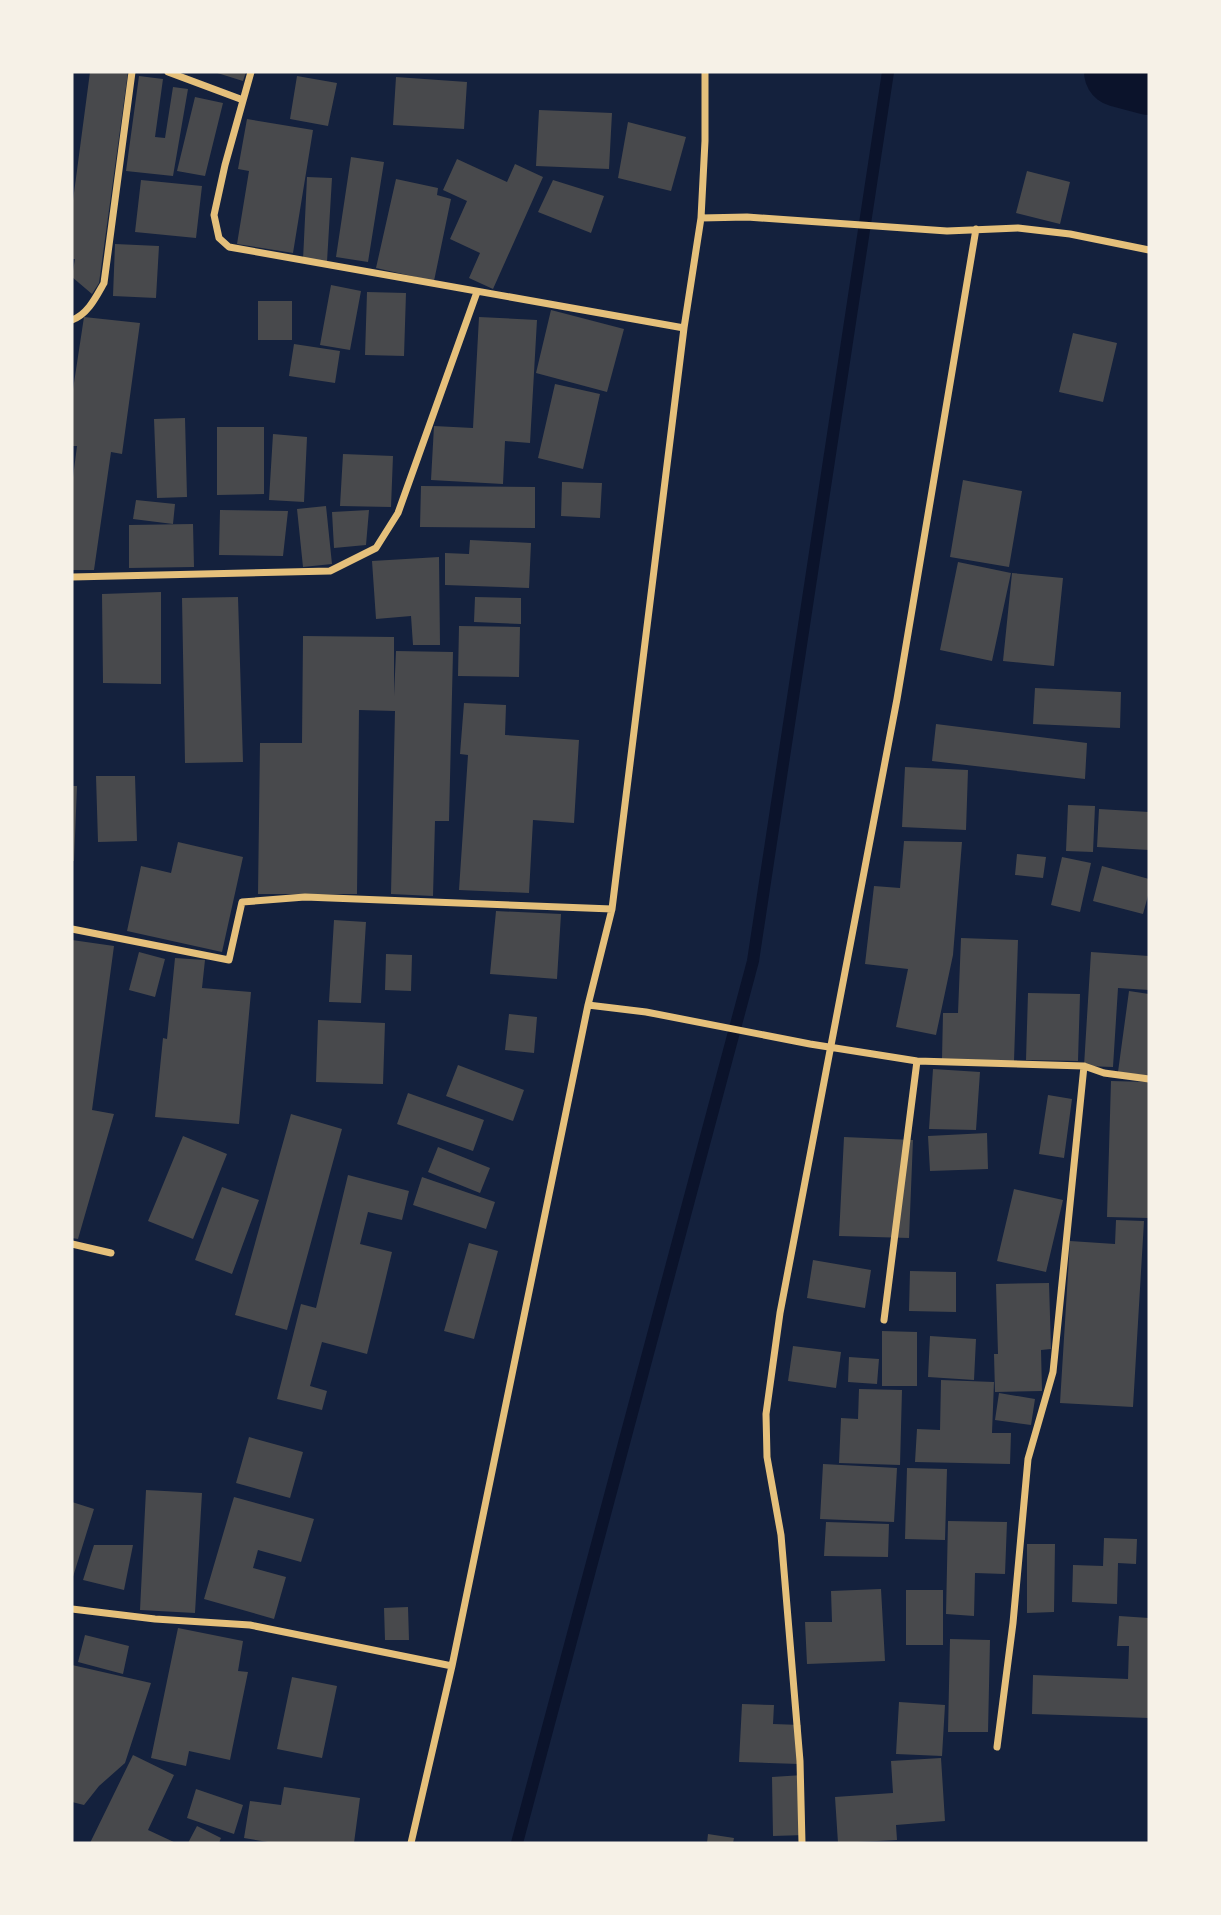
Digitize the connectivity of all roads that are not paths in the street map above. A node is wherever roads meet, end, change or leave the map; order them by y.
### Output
1 (132, 72) edge
2 (168, 72) edge
3 (251, 72) edge
4 (705, 72) edge
5 (243, 100) junction
6 (701, 218) junction
7 (976, 229) junction
8 (1149, 250) edge
9 (477, 292) junction
10 (72, 320) edge
11 (684, 328) junction
12 (72, 577) edge
13 (612, 909) junction
14 (72, 929) edge
15 (588, 1005) junction
16 (832, 1047) junction
17 (917, 1061) junction
18 (1084, 1066) junction
19 (1149, 1079) edge
20 (72, 1244) edge
21 (111, 1253) dead end
22 (884, 1320) dead end
23 (72, 1609) edge
24 (452, 1666) junction
25 (997, 1747) dead end
26 (411, 1843) edge
27 (802, 1843) edge

1 - 10 street
2 - 5 street
3 - 5 street
4 - 6 street
5 - 9 street
6 - 7 street
6 - 11 street
7 - 8 street
7 - 16 street
9 - 11 street
9 - 12 street
11 - 13 street
13 - 14 street
13 - 15 street
15 - 16 street
15 - 24 street
16 - 17 street
16 - 27 street
17 - 18 street
17 - 22 street
18 - 19 street
18 - 25 street
20 - 21 street
23 - 24 street
24 - 26 street

